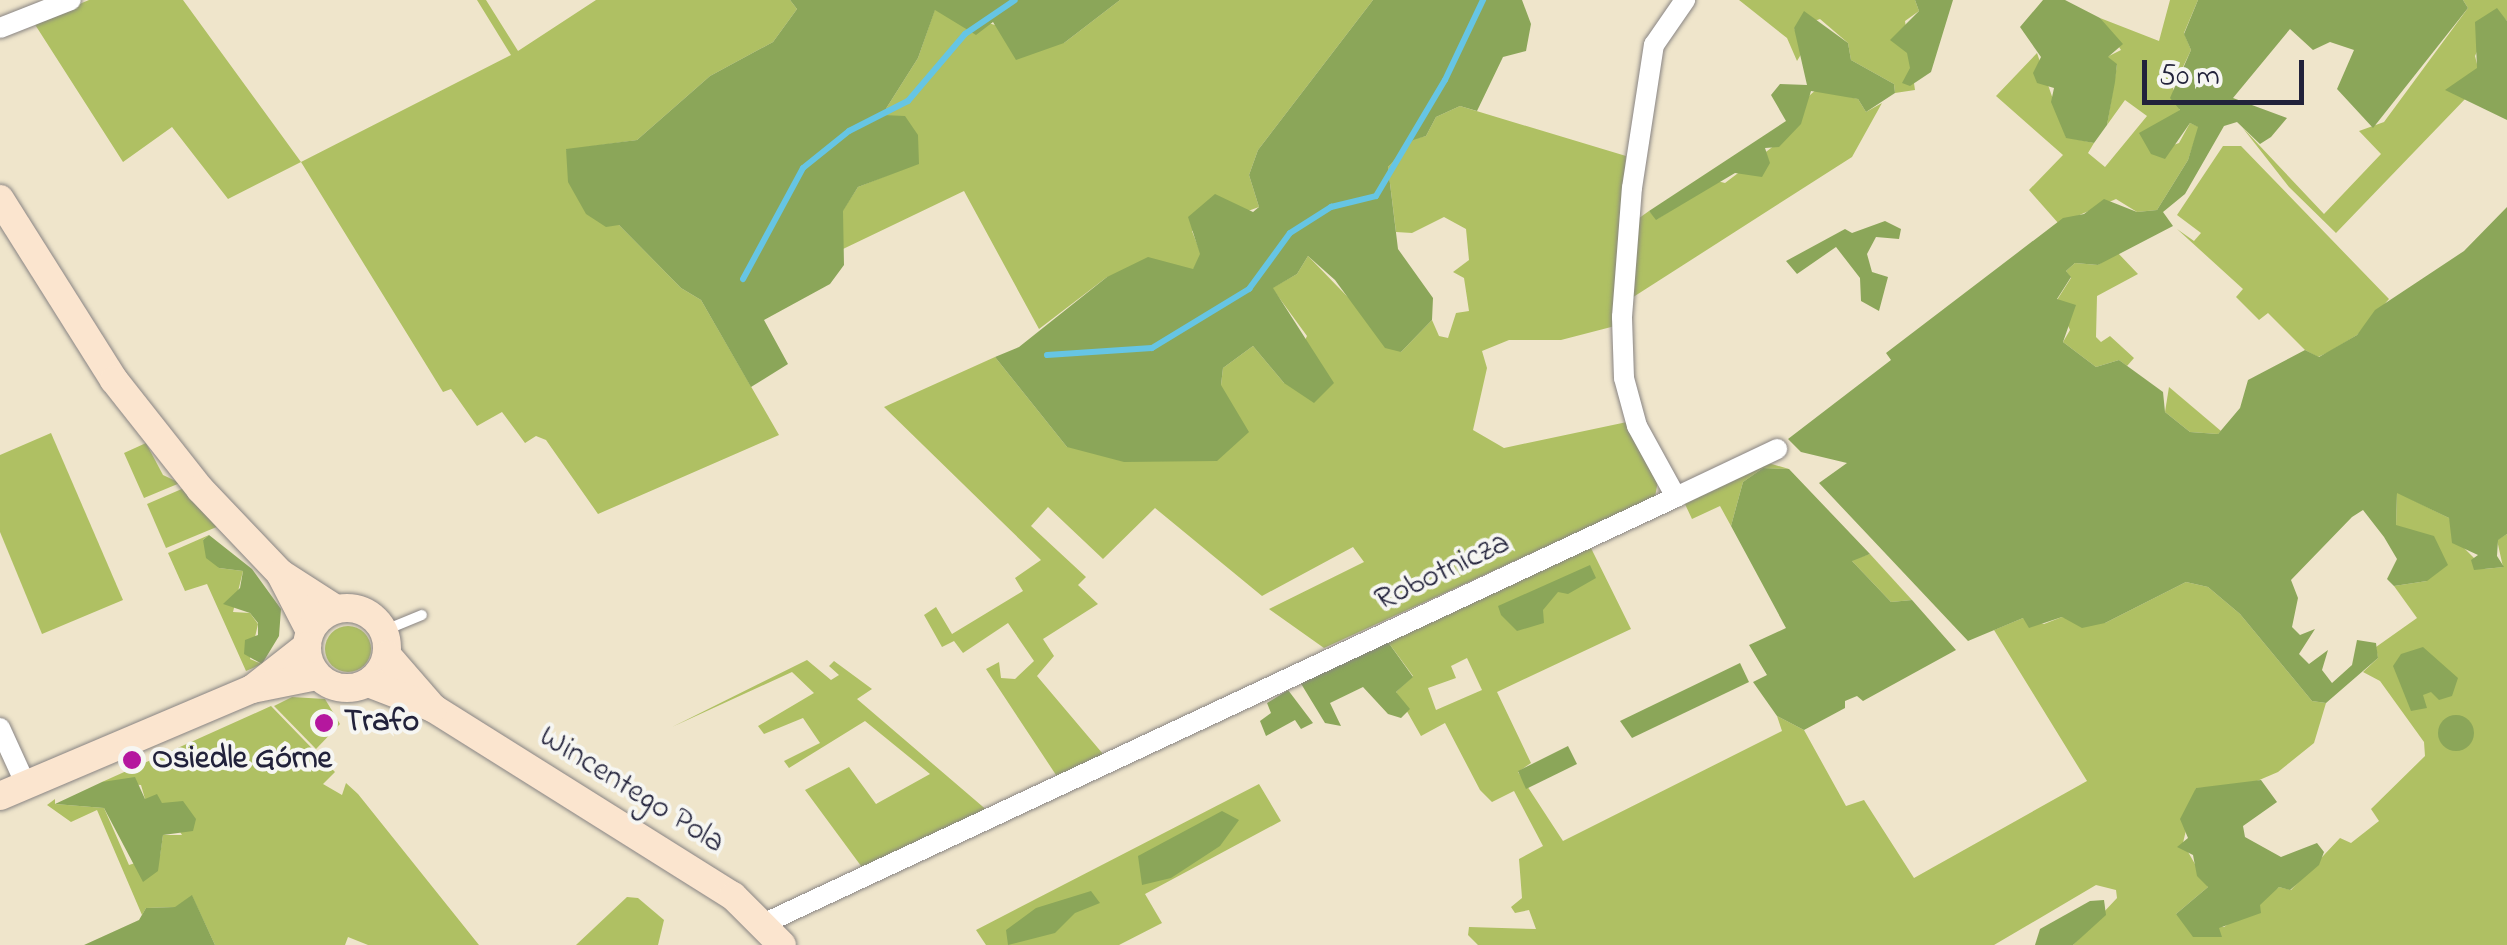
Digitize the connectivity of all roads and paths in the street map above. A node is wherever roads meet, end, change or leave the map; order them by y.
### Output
1 (70, 0) edge
2 (1686, 0) edge
3 (0, 28) edge
4 (0, 199) edge
5 (1778, 450) dead end
6 (1676, 497) junction
7 (280, 574) junction
8 (336, 609) junction
9 (422, 615) dead end
10 (308, 638) junction
11 (385, 643) junction
12 (318, 676) junction
13 (368, 683) junction
14 (252, 689) junction
15 (432, 708) junction
16 (0, 728) edge
17 (13, 791) edge
18 (763, 924) junction
19 (782, 945) edge

1 - 3 street
2 - 6 street
4 - 7 street
5 - 6 street, Robotnicza
6 - 18 street, Robotnicza
7 - 8 street
7 - 10 street
8 - 10 street
8 - 11 street
9 - 11 lane
10 - 12 street
10 - 14 street
11 - 13 street
11 - 15 street, Wincentego Pola
12 - 13 street
12 - 14 street
13 - 15 street, Wincentego Pola
14 - 17 street
15 - 18 street, Wincentego Pola
16 - 17 street
18 - 19 street, Wincentego Pola

